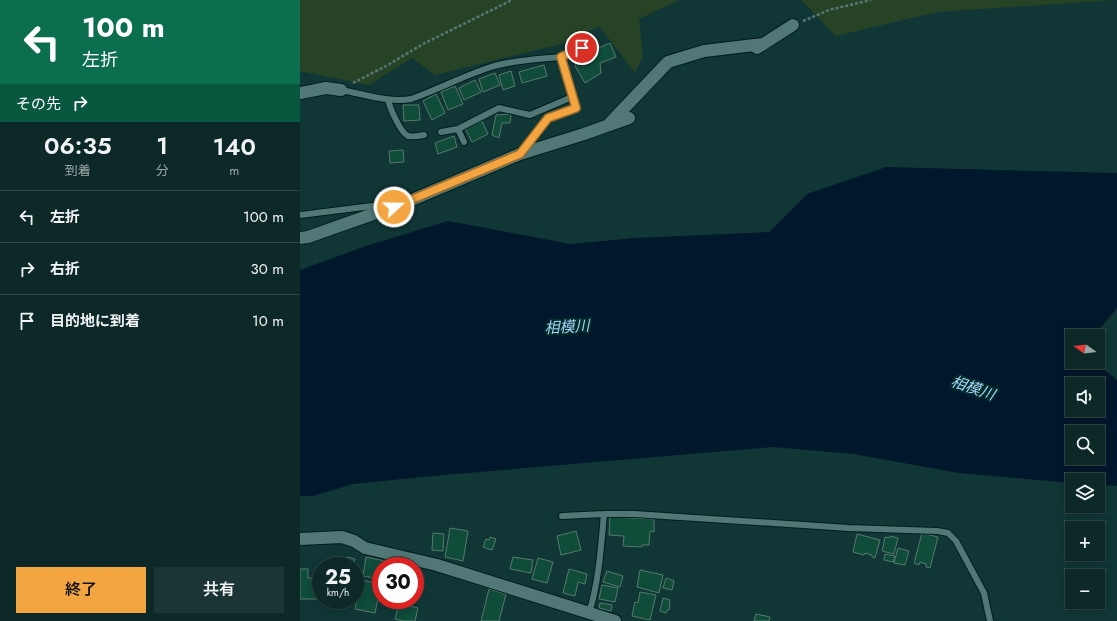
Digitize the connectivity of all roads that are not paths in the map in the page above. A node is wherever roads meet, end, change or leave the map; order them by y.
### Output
1 (793, 25) road end
2 (592, 43) dead end
3 (763, 44) junction
4 (747, 54) dead end
5 (561, 57) junction
6 (341, 90) joint
7 (300, 93) edge
8 (572, 97) junction
9 (388, 100) junction
10 (629, 118) dead end
11 (607, 127) junction
12 (458, 129) junction
13 (441, 132) dead end
14 (424, 135) dead end
15 (464, 142) dead end
16 (520, 154) junction
17 (407, 202) junction
18 (300, 215) edge
19 (300, 238) edge
20 (604, 514) junction
21 (562, 516) dead end
22 (300, 539) edge
23 (586, 615) edge
24 (616, 621) edge
25 (990, 621) edge

1 - 3 street
2 - 5 lane
3 - 4 street
3 - 11 street
5 - 8 lane
5 - 9 lane
6 - 7 street
6 - 9 lane
8 - 12 lane
8 - 16 lane
9 - 14 lane
10 - 11 street
11 - 16 street
12 - 13 lane
12 - 15 lane
16 - 17 street
17 - 18 lane
17 - 19 street
20 - 21 lane
20 - 23 lane
20 - 25 lane
22 - 23 street
23 - 24 street

